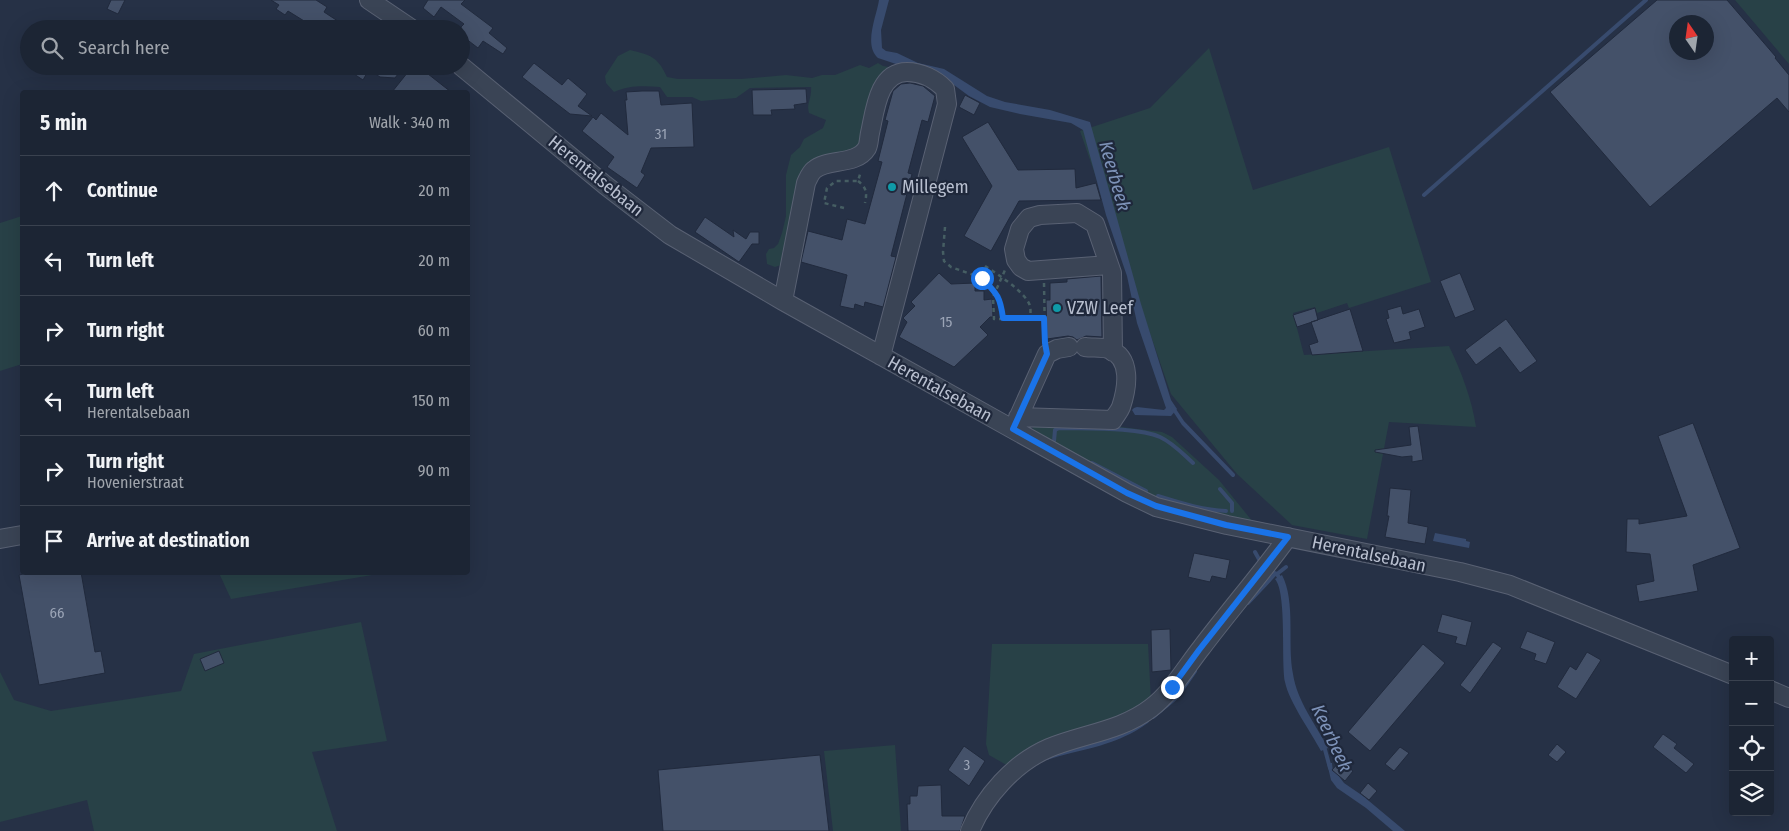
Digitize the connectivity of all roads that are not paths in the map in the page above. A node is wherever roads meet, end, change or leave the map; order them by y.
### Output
1 (369, 0) edge
2 (399, 20) edge
3 (470, 73) edge
4 (1109, 265) junction
5 (783, 301) junction
6 (1113, 352) junction
7 (881, 356) junction
8 (1015, 423) junction
9 (20, 535) edge
10 (1288, 537) junction
11 (0, 539) edge
12 (1729, 673) edge
13 (1774, 692) edge
14 (1789, 698) edge
15 (970, 831) edge

1 - 2 street
3 - 5 street, Herentalsebaan
4 - 4 street
4 - 6 street
5 - 7 street, Herentalsebaan
5 - 7 street
6 - 8 street
6 - 8 street
7 - 8 street, Herentalsebaan
8 - 10 street, Herentalsebaan
9 - 11 street
10 - 12 street, Herentalsebaan
10 - 15 street
13 - 14 street

